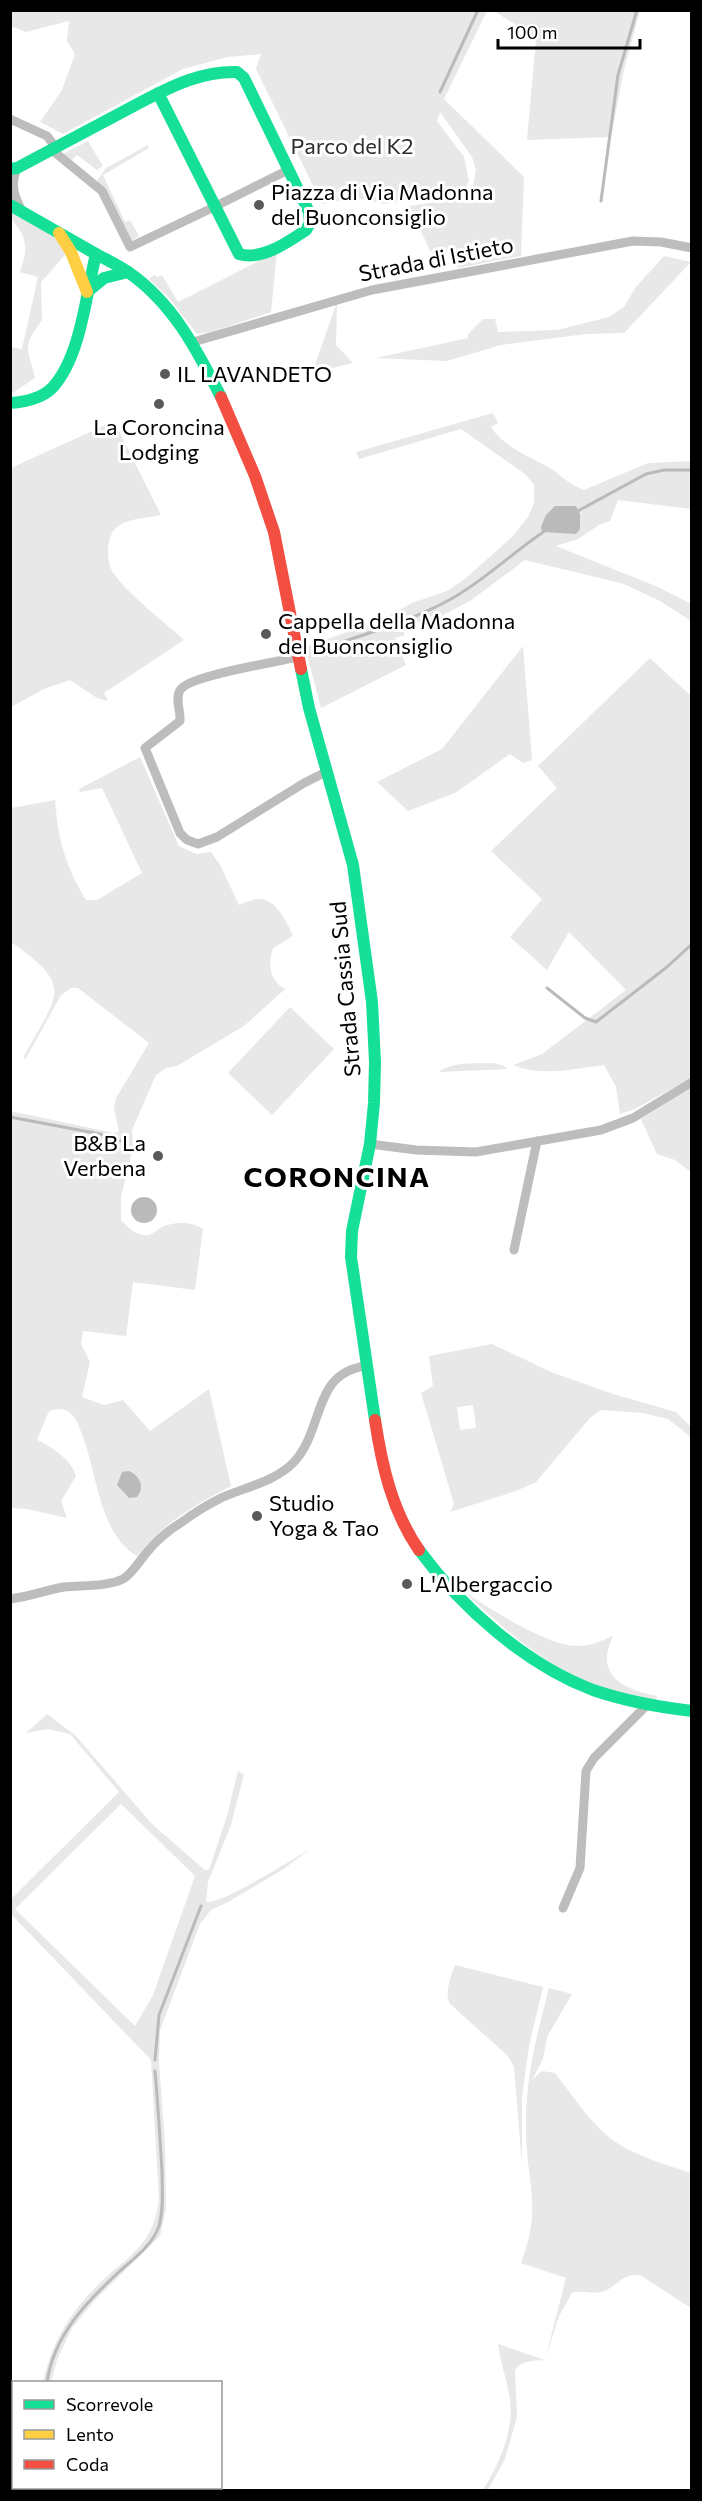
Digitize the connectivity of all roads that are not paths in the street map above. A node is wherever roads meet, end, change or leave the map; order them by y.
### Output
1 (158, 93) junction
2 (10, 119) edge
3 (54, 149) junction
4 (13, 171) edge
5 (284, 172) dead end
6 (10, 206) edge
7 (24, 213) junction
8 (59, 233) junction
9 (692, 248) edge
10 (96, 254) junction
11 (128, 272) junction
12 (87, 292) junction
13 (193, 342) junction
14 (10, 403) edge
15 (298, 657) junction
16 (326, 772) junction
17 (692, 1082) edge
18 (537, 1141) junction
19 (370, 1144) junction
20 (514, 1250) dead end
21 (366, 1366) junction
22 (10, 1599) edge
23 (647, 1706) junction
24 (692, 1711) edge
25 (562, 1908) dead end

1 - 1 main road
1 - 3 main road
2 - 3 street
3 - 4 main road
3 - 5 street
4 - 7 street
6 - 7 main road, Strada Cassia Sud
7 - 8 main road, Strada Cassia Sud
8 - 10 main road, Strada Cassia Sud
8 - 12 main road
9 - 13 street, Strada di Istieto
10 - 11 main road, Strada Cassia Sud
10 - 12 main road
11 - 12 main road
11 - 13 main road, Strada Cassia Sud
12 - 14 main road
13 - 15 main road, Strada Cassia Sud
15 - 16 main road, Strada Cassia Sud
15 - 16 street
16 - 19 main road, Strada Cassia Sud
17 - 18 street
18 - 19 street
18 - 20 street
19 - 21 main road, Strada Cassia Sud
21 - 22 street
21 - 23 main road, Strada Cassia Sud
23 - 24 main road, Strada Cassia Sud
23 - 25 street

